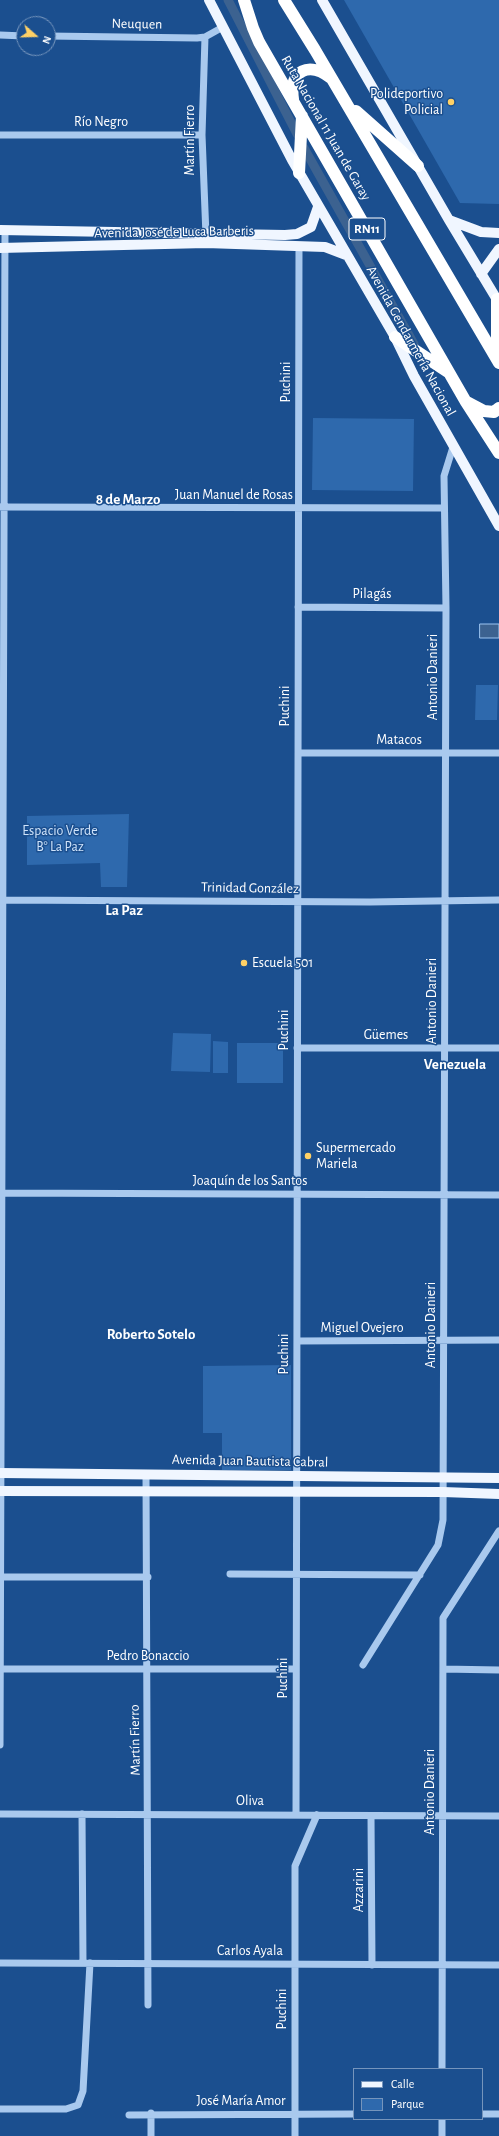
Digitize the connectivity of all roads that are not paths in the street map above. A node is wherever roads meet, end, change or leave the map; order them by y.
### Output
1 (208, 0) edge
2 (244, 0) edge
3 (284, 0) edge
4 (322, 0) edge
5 (223, 27) junction
6 (0, 35) edge
7 (16, 36) edge
8 (56, 36) edge
9 (205, 37) junction
10 (332, 78) junction
11 (294, 102) junction
12 (347, 104) junction
13 (302, 116) junction
14 (0, 135) edge
15 (202, 135) junction
16 (418, 166) junction
17 (299, 172) junction
18 (318, 207) junction
19 (449, 220) junction
20 (2, 230) edge
21 (206, 233) junction
22 (499, 233) edge
23 (206, 243) junction
24 (299, 246) junction
25 (2, 248) edge
26 (499, 249) edge
27 (347, 256) junction
28 (481, 274) junction
29 (498, 301) edge
30 (396, 337) junction
31 (498, 362) edge
32 (450, 373) junction
33 (466, 402) junction
34 (499, 408) edge
35 (453, 447) junction
36 (499, 453) edge
37 (2, 507) edge
38 (298, 508) junction
39 (444, 508) junction
40 (499, 526) edge
41 (298, 607) junction
42 (446, 608) junction
43 (298, 753) junction
44 (445, 754) junction
45 (499, 754) edge
46 (1, 900) edge
47 (445, 900) junction
48 (499, 900) edge
49 (298, 901) junction
50 (297, 1048) junction
51 (444, 1048) junction
52 (499, 1048) edge
53 (1, 1193) edge
54 (297, 1194) junction
55 (444, 1195) junction
56 (499, 1195) edge
57 (444, 1340) junction
58 (499, 1340) edge
59 (297, 1341) junction
60 (0, 1473) edge
61 (146, 1474) junction
62 (296, 1476) junction
63 (443, 1476) junction
64 (499, 1478) edge
65 (0, 1491) edge
66 (147, 1491) junction
67 (296, 1492) junction
68 (443, 1492) junction
69 (499, 1494) edge
70 (499, 1531) edge
71 (230, 1574) dead end
72 (296, 1575) junction
73 (420, 1575) junction
74 (0, 1577) edge
75 (148, 1577) junction
76 (363, 1665) dead end
77 (0, 1669) edge
78 (147, 1669) junction
79 (296, 1669) junction
80 (443, 1669) junction
81 (499, 1670) edge
82 (0, 1745) edge
83 (0, 1814) edge
84 (82, 1814) junction
85 (149, 1814) junction
86 (296, 1814) junction
87 (317, 1815) junction
88 (371, 1816) junction
89 (443, 1816) junction
90 (499, 1816) edge
91 (0, 1963) edge
92 (87, 1963) junction
93 (149, 1963) junction
94 (295, 1964) junction
95 (372, 1965) junction
96 (443, 1965) junction
97 (499, 1965) edge
98 (148, 2005) dead end
99 (442, 2068) edge
100 (0, 2109) edge
101 (151, 2114) junction
102 (295, 2114) junction
103 (353, 2114) edge
104 (483, 2114) edge
105 (499, 2114) edge
106 (129, 2115) dead end
107 (442, 2120) edge
108 (151, 2136) edge
109 (295, 2136) edge
110 (442, 2136) edge

1 - 5 main road, Avenida Gendarmería Nacional
2 - 11 highway, Ruta Nacional 11 Juan de Garay / RN11
3 - 10 highway
4 - 16 main road
5 - 9 street, Neuquen
5 - 17 main road, Avenida Gendarmería Nacional
6 - 7 street
8 - 9 street, Neuquen
9 - 15 street, Martín Fierro
10 - 11 highway
10 - 12 highway
11 - 13 highway, Ruta Nacional 11 Juan de Garay / RN11
12 - 16 highway
12 - 31 highway
13 - 17 highway
13 - 32 highway, Ruta Nacional 11 Juan de Garay / RN11
14 - 15 street, Río Negro
15 - 21 street, Martín Fierro
16 - 19 main road
17 - 18 main road, Avenida Gendarmería Nacional
18 - 21 main road, Avenida José de Luca Barberis
18 - 27 main road, Avenida Gendarmería Nacional
19 - 22 main road
19 - 28 main road
20 - 21 main road, Avenida José de Luca Barberis
20 - 25 street
21 - 23 street, Martín Fierro
23 - 24 main road, Avenida José de Luca Barberis
23 - 25 main road, Avenida José de Luca Barberis
24 - 27 main road, Avenida José de Luca Barberis
24 - 38 street, Puchini
25 - 37 street
26 - 28 main road
27 - 30 main road, Avenida Gendarmería Nacional
28 - 29 main road
29 - 31 highway
30 - 32 highway
30 - 35 main road, Avenida Gendarmería Nacional
32 - 33 highway, Ruta Nacional 11 Juan de Garay / RN11
33 - 34 highway
33 - 36 highway, Ruta Nacional 11 Juan de Garay / RN11
35 - 39 street, Antonio Danieri
35 - 40 main road, Avenida Gendarmería Nacional
37 - 38 street, Juan Manuel de Rosas
37 - 46 street
38 - 39 street, Juan Manuel de Rosas
38 - 41 street, Puchini
39 - 42 street, Antonio Danieri
41 - 42 street, Pilagás
41 - 43 street, Puchini
42 - 44 street, Antonio Danieri
43 - 44 street, Matacos
43 - 49 street, Puchini
44 - 45 street, Matacos
44 - 47 street, Antonio Danieri
46 - 49 street, Trinidad González
46 - 53 street
47 - 48 street, Trinidad González
47 - 49 street, Trinidad González
47 - 51 street, Antonio Danieri
49 - 50 street, Puchini
50 - 51 street, Güemes
50 - 54 street, Puchini
51 - 52 street, Güemes
51 - 55 street, Antonio Danieri
53 - 54 street, Joaquín de los Santos
53 - 60 street
54 - 55 street, Joaquín de los Santos
54 - 59 street, Puchini
55 - 56 street, Joaquín de los Santos
55 - 57 street, Antonio Danieri
57 - 58 street, Miguel Ovejero
57 - 59 street, Miguel Ovejero
57 - 63 street, Antonio Danieri
59 - 62 street, Puchini
60 - 61 main road, Avenida Juan Bautista Cabral
60 - 65 street
61 - 62 main road, Avenida Juan Bautista Cabral
61 - 66 street, Martín Fierro
62 - 63 main road, Avenida Juan Bautista Cabral
62 - 67 street, Puchini
63 - 64 main road, Avenida Juan Bautista Cabral
63 - 68 street, Antonio Danieri
65 - 66 main road
65 - 74 street
66 - 67 main road
66 - 75 street, Martín Fierro
67 - 68 main road
67 - 72 street, Puchini
68 - 69 main road
68 - 73 street, Antonio Danieri
70 - 80 street, Antonio Danieri
71 - 72 street
72 - 73 street
72 - 79 street, Puchini
73 - 76 street, Antonio Danieri
74 - 75 street
74 - 77 street
75 - 78 street, Martín Fierro
77 - 78 street, Pedro Bonaccio
77 - 82 street
78 - 79 street, Pedro Bonaccio
78 - 85 street, Martín Fierro
79 - 86 street, Puchini
80 - 81 street
80 - 89 street, Antonio Danieri
83 - 84 street, Oliva
84 - 85 street, Oliva
84 - 92 street
85 - 86 street, Oliva
85 - 93 street, Martín Fierro
86 - 87 street, Oliva
87 - 88 street, Oliva
87 - 94 street, Puchini
88 - 89 street, Oliva
88 - 95 street, Azzarini
89 - 90 street, Oliva
89 - 96 street, Antonio Danieri
91 - 92 street, Carlos Ayala
92 - 93 street, Carlos Ayala
92 - 100 street
93 - 94 street, Carlos Ayala
93 - 98 street, Martín Fierro
94 - 95 street, Carlos Ayala
94 - 102 street, Puchini
95 - 96 street, Carlos Ayala
96 - 97 street, Carlos Ayala
96 - 99 street, Antonio Danieri
101 - 102 street, José María Amor
101 - 106 street, José María Amor
101 - 108 street
102 - 103 street, José María Amor
102 - 109 street, Puchini
104 - 105 street
107 - 110 street

